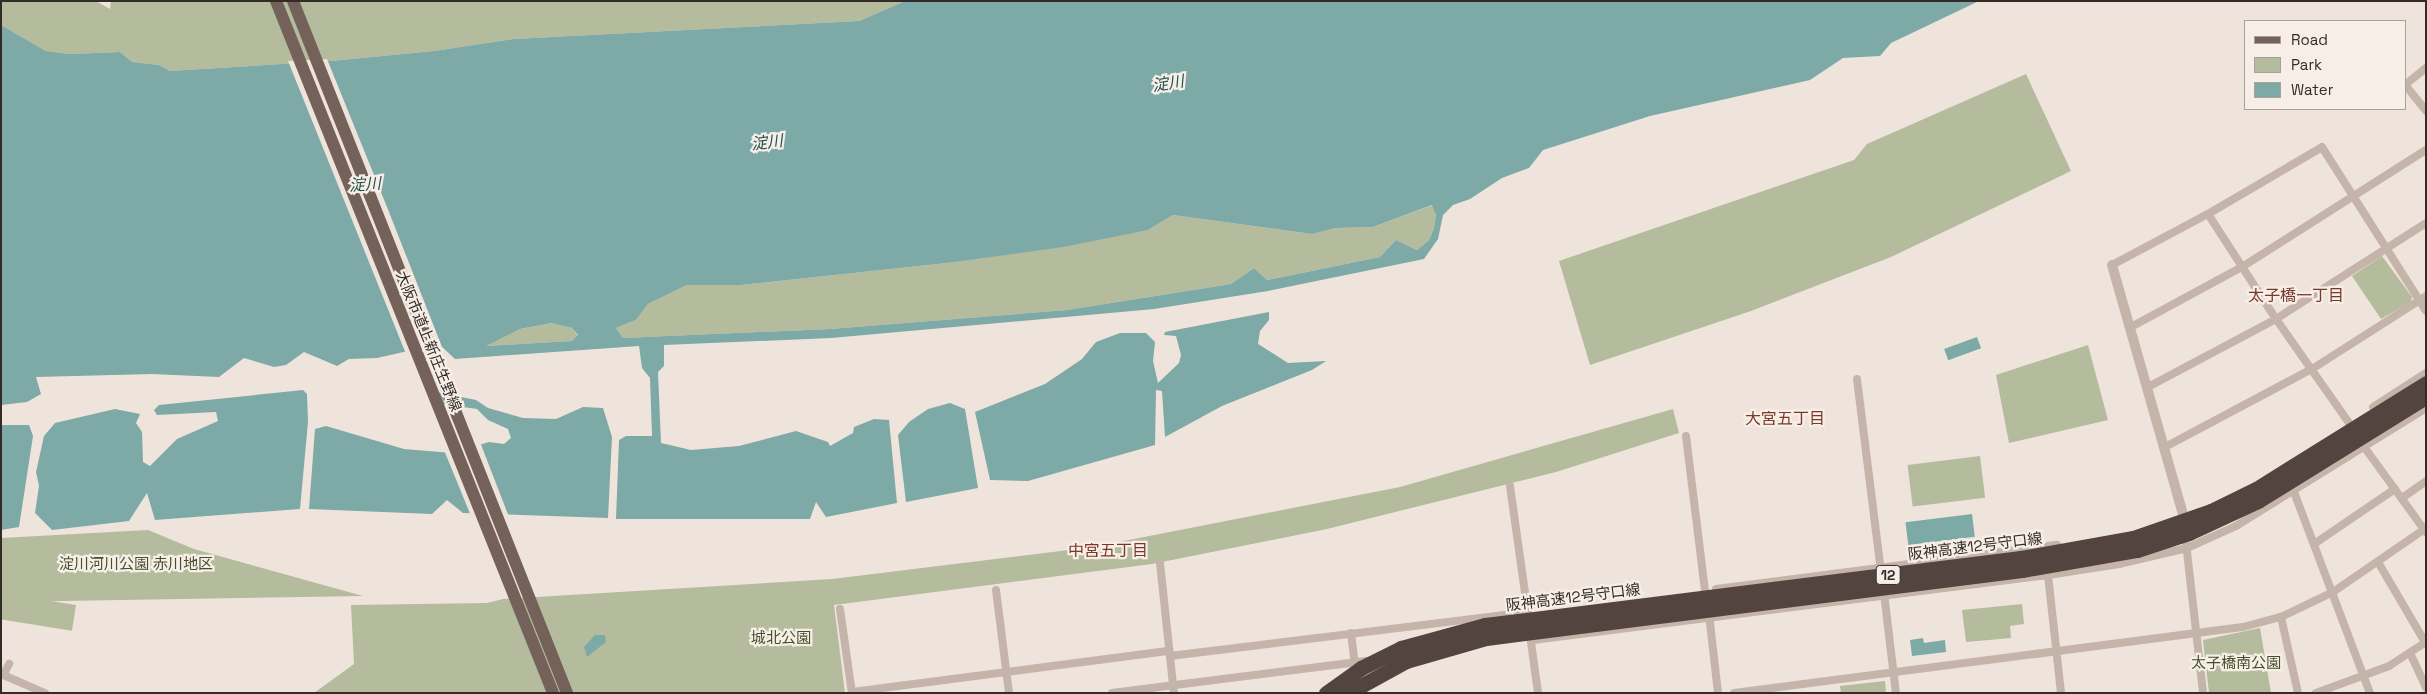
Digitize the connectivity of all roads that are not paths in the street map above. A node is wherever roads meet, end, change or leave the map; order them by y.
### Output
1 (276, 1) edge
2 (293, 1) edge
3 (2426, 68) edge
4 (2407, 84) edge
5 (2407, 86) edge
6 (2426, 111) edge
7 (2426, 150) edge
8 (2352, 196) junction
9 (2208, 214) junction
10 (2426, 223) edge
11 (2385, 248) junction
12 (2112, 265) joint
13 (2242, 267) junction
14 (2422, 298) edge
15 (2426, 311) edge
16 (2276, 319) junction
17 (2131, 327) junction
18 (2312, 369) junction
19 (2426, 373) edge
20 (1857, 379) dead end
21 (2426, 383) edge
22 (2148, 387) junction
23 (2426, 397) edge
24 (2426, 408) edge
25 (2350, 423) junction
26 (1686, 436) dead end
27 (2364, 446) junction
28 (2165, 447) junction
29 (2426, 481) edge
30 (1510, 486) dead end
31 (2395, 489) junction
32 (2294, 492) junction
33 (2402, 498) junction
34 (2184, 517) junction
35 (2425, 529) edge
36 (2314, 544) junction
37 (2187, 548) junction
38 (2378, 562) junction
39 (1160, 564) dead end
40 (1880, 567) junction
41 (2048, 575) junction
42 (996, 590) dead end
43 (1705, 590) junction
44 (2333, 592) junction
45 (1884, 596) junction
46 (840, 609) dead end
47 (1528, 612) junction
48 (2281, 617) junction
49 (1709, 618) junction
50 (1351, 633) junction
51 (2197, 634) junction
52 (1531, 640) junction
53 (2425, 642) edge
54 (2057, 650) junction
55 (2410, 653) junction
56 (1170, 654) junction
57 (1354, 662) junction
58 (9, 664) dead end
59 (1894, 672) junction
60 (2, 674) edge
61 (1006, 674) junction
62 (2364, 677) junction
63 (1173, 684) junction
64 (2426, 687) edge
65 (852, 692) edge
66 (45, 693) edge
67 (553, 693) edge
68 (567, 693) edge
69 (1009, 693) edge
70 (1112, 693) edge
71 (1174, 693) edge
72 (1326, 693) edge
73 (1348, 693) edge
74 (1358, 693) edge
75 (1538, 693) edge
76 (1718, 693) edge
77 (1734, 693) edge
78 (1896, 693) edge
79 (2061, 693) edge
80 (2204, 693) edge
81 (2298, 693) edge
82 (2316, 693) edge
83 (2370, 693) edge

1 - 67 main road, 大阪市道上新庄生野線
2 - 68 main road, 大阪市道上新庄生野線
3 - 4 street
5 - 6 street
7 - 8 street
8 - 9 street
8 - 11 street
8 - 13 street
9 - 12 street
9 - 13 street
10 - 11 street
11 - 14 street
11 - 16 street
12 - 17 street
13 - 16 street
13 - 17 street
14 - 15 street
14 - 18 street
16 - 18 street
16 - 22 street
17 - 22 street
18 - 25 street
18 - 28 street
19 - 25 street
20 - 40 street
21 - 72 highway, 阪神高速12号守口線 / 12, bridge
22 - 28 street
23 - 73 highway, 阪神高速12号守口線, bridge
24 - 27 street
25 - 27 street
25 - 34 street
26 - 43 street
27 - 31 street
27 - 32 street
28 - 34 street
29 - 33 street
30 - 47 street
31 - 33 street
31 - 36 street
32 - 36 street
32 - 37 street
33 - 35 street
34 - 37 street
34 - 40 street
35 - 38 street
36 - 44 street
37 - 41 street
37 - 51 street
38 - 44 street
38 - 53 street
39 - 56 street
40 - 43 street
40 - 45 street
41 - 45 street
41 - 54 street
42 - 61 street
43 - 47 street
43 - 49 street
44 - 48 street
44 - 62 street
45 - 49 street
45 - 59 street
46 - 65 street
47 - 50 street
47 - 52 street
48 - 51 street
48 - 81 street
49 - 52 street
49 - 76 street
50 - 56 street
50 - 57 street
51 - 54 street
51 - 80 street
52 - 57 street
52 - 75 street
53 - 55 street
54 - 59 street
54 - 79 street
55 - 62 street
55 - 64 street
56 - 61 street
56 - 63 street
57 - 63 street
57 - 74 street
58 - 60 street
59 - 77 street
59 - 78 street
60 - 66 street
61 - 65 street
61 - 69 street
62 - 82 street
62 - 83 street
63 - 70 street
63 - 71 street

